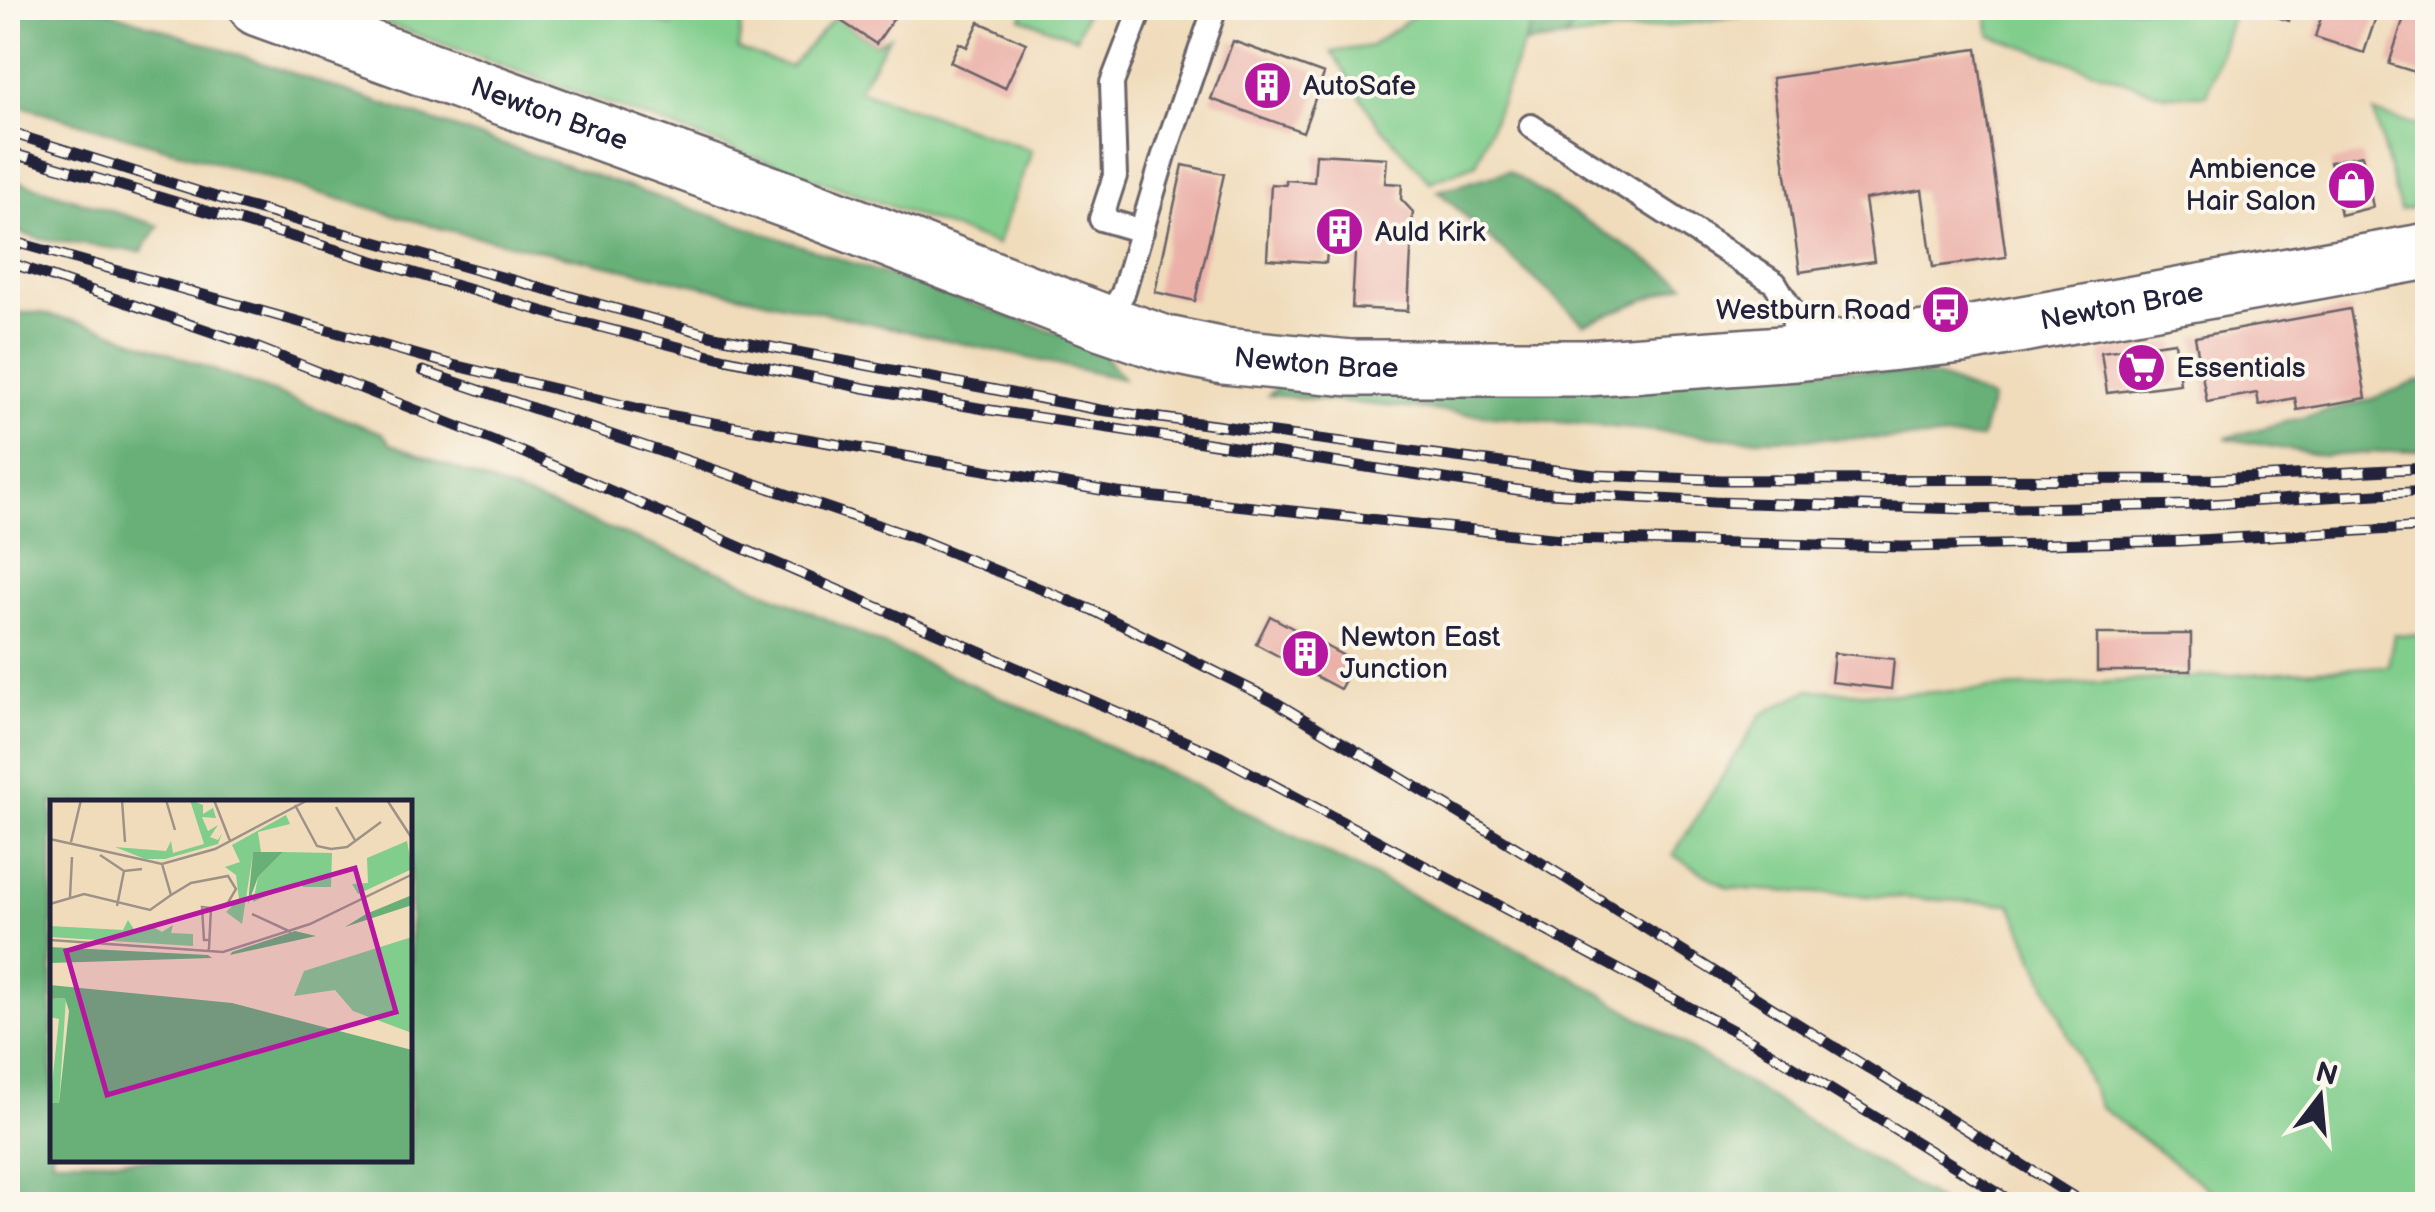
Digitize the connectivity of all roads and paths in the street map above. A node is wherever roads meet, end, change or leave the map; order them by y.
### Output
1 (258, 8) edge
2 (1141, 8) edge
3 (1215, 8) edge
4 (1531, 126) dead end
5 (1142, 231) junction
6 (2428, 251) edge
7 (1105, 323) junction
8 (1796, 353) junction

1 - 7 street, Newton Brae
2 - 5 lane
3 - 5 lane
4 - 8 lane
5 - 7 lane
6 - 8 street, Newton Brae
7 - 8 street, Newton Brae

